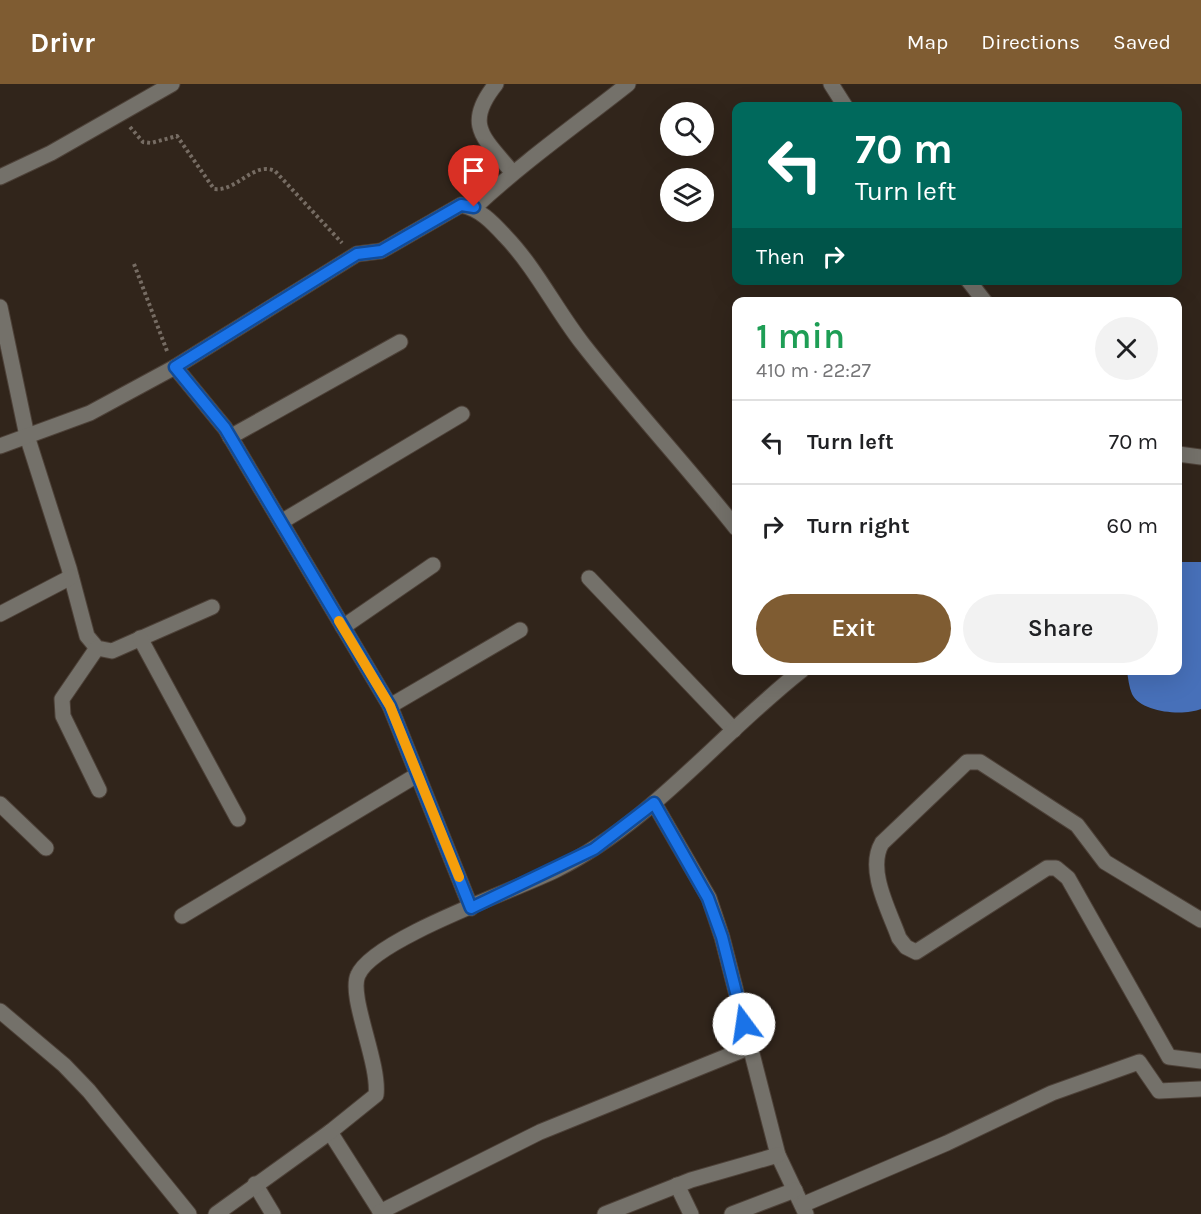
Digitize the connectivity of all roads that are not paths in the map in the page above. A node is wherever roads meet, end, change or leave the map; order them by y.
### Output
1 (172, 84) edge
2 (496, 84) edge
3 (628, 84) edge
4 (831, 84) edge
5 (842, 102) edge
6 (512, 172) junction
7 (0, 177) edge
8 (474, 207) junction
9 (972, 285) edge
10 (981, 297) edge
11 (0, 307) edge
12 (400, 342) dead end
13 (175, 367) junction
14 (462, 414) dead end
15 (27, 436) junction
16 (230, 437) junction
17 (0, 446) edge
18 (1182, 455) edge
19 (1201, 458) edge
20 (281, 522) junction
21 (732, 523) edge
22 (433, 565) dead end
23 (71, 577) junction
24 (589, 578) dead end
25 (212, 607) dead end
26 (0, 614) edge
27 (343, 627) junction
28 (520, 630) dead end
29 (140, 638) junction
30 (97, 648) junction
31 (796, 675) edge
32 (390, 706) junction
33 (734, 730) junction
34 (417, 775) junction
35 (99, 790) dead end
36 (654, 803) junction
37 (0, 804) edge
38 (238, 819) dead end
39 (46, 848) dead end
40 (471, 908) junction
41 (182, 916) dead end
42 (1201, 920) edge
43 (0, 1011) edge
44 (750, 1047) junction
45 (1201, 1062) edge
46 (1201, 1089) edge
47 (330, 1132) junction
48 (778, 1155) junction
49 (255, 1184) junction
50 (677, 1185) junction
51 (795, 1190) junction
52 (804, 1210) edge
53 (381, 1213) edge
54 (189, 1214) edge
55 (216, 1214) edge
56 (273, 1214) edge
57 (605, 1214) edge
58 (691, 1214) edge
59 (732, 1214) edge

1 - 7 street
2 - 6 street
3 - 6 street
4 - 5 street
6 - 8 street
8 - 13 street
8 - 21 street
9 - 10 street
11 - 15 street
12 - 16 street
13 - 15 street
13 - 16 street
14 - 20 street
15 - 17 street
15 - 23 street
16 - 20 street
18 - 19 street
20 - 27 street
22 - 27 street
23 - 26 street
23 - 30 street
24 - 33 street
25 - 29 street
27 - 32 street
28 - 32 street
29 - 30 street
29 - 38 street
30 - 35 street
31 - 33 street
32 - 34 street
33 - 36 street
34 - 40 street
34 - 41 street
36 - 40 street
36 - 44 street
37 - 39 street
40 - 47 street
42 - 45 street
43 - 54 street
44 - 48 street
44 - 53 street
46 - 52 street
47 - 49 street
47 - 53 street
48 - 50 street
48 - 51 street
49 - 55 street
49 - 56 street
50 - 57 street
50 - 58 street
51 - 52 street
51 - 59 street

